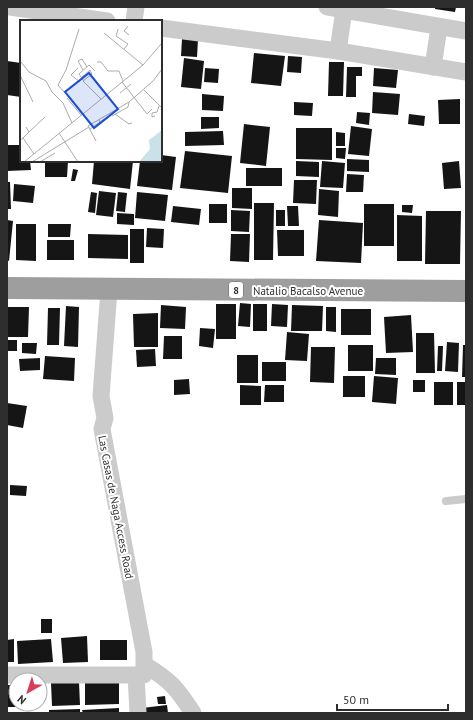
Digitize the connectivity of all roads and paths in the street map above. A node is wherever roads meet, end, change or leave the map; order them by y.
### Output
1 (10, 7) edge
2 (136, 7) edge
3 (327, 7) edge
4 (47, 10) edge
5 (344, 10) junction
6 (102, 20) edge
7 (134, 20) edge
8 (439, 27) junction
9 (162, 28) edge
10 (466, 31) edge
11 (338, 51) junction
12 (433, 66) junction
13 (466, 72) edge
14 (7, 288) edge
15 (108, 290) junction
16 (466, 291) edge
17 (466, 499) edge
18 (446, 501) dead end
19 (142, 672) junction
20 (7, 675) edge
21 (138, 713) edge
22 (193, 713) edge

1 - 4 street
2 - 7 street
3 - 5 street
4 - 6 street
5 - 8 street
5 - 11 street
8 - 10 street
8 - 12 street
9 - 11 street
11 - 12 street
12 - 13 street
14 - 15 highway, Natalio Bacalso Avenue / 8
15 - 16 highway, Natalio Bacalso Avenue / 8
15 - 19 street, Las Casas de Naga Access Road
17 - 18 lane
19 - 20 street
19 - 21 street, Las Casas de Naga Access Road
19 - 22 street

